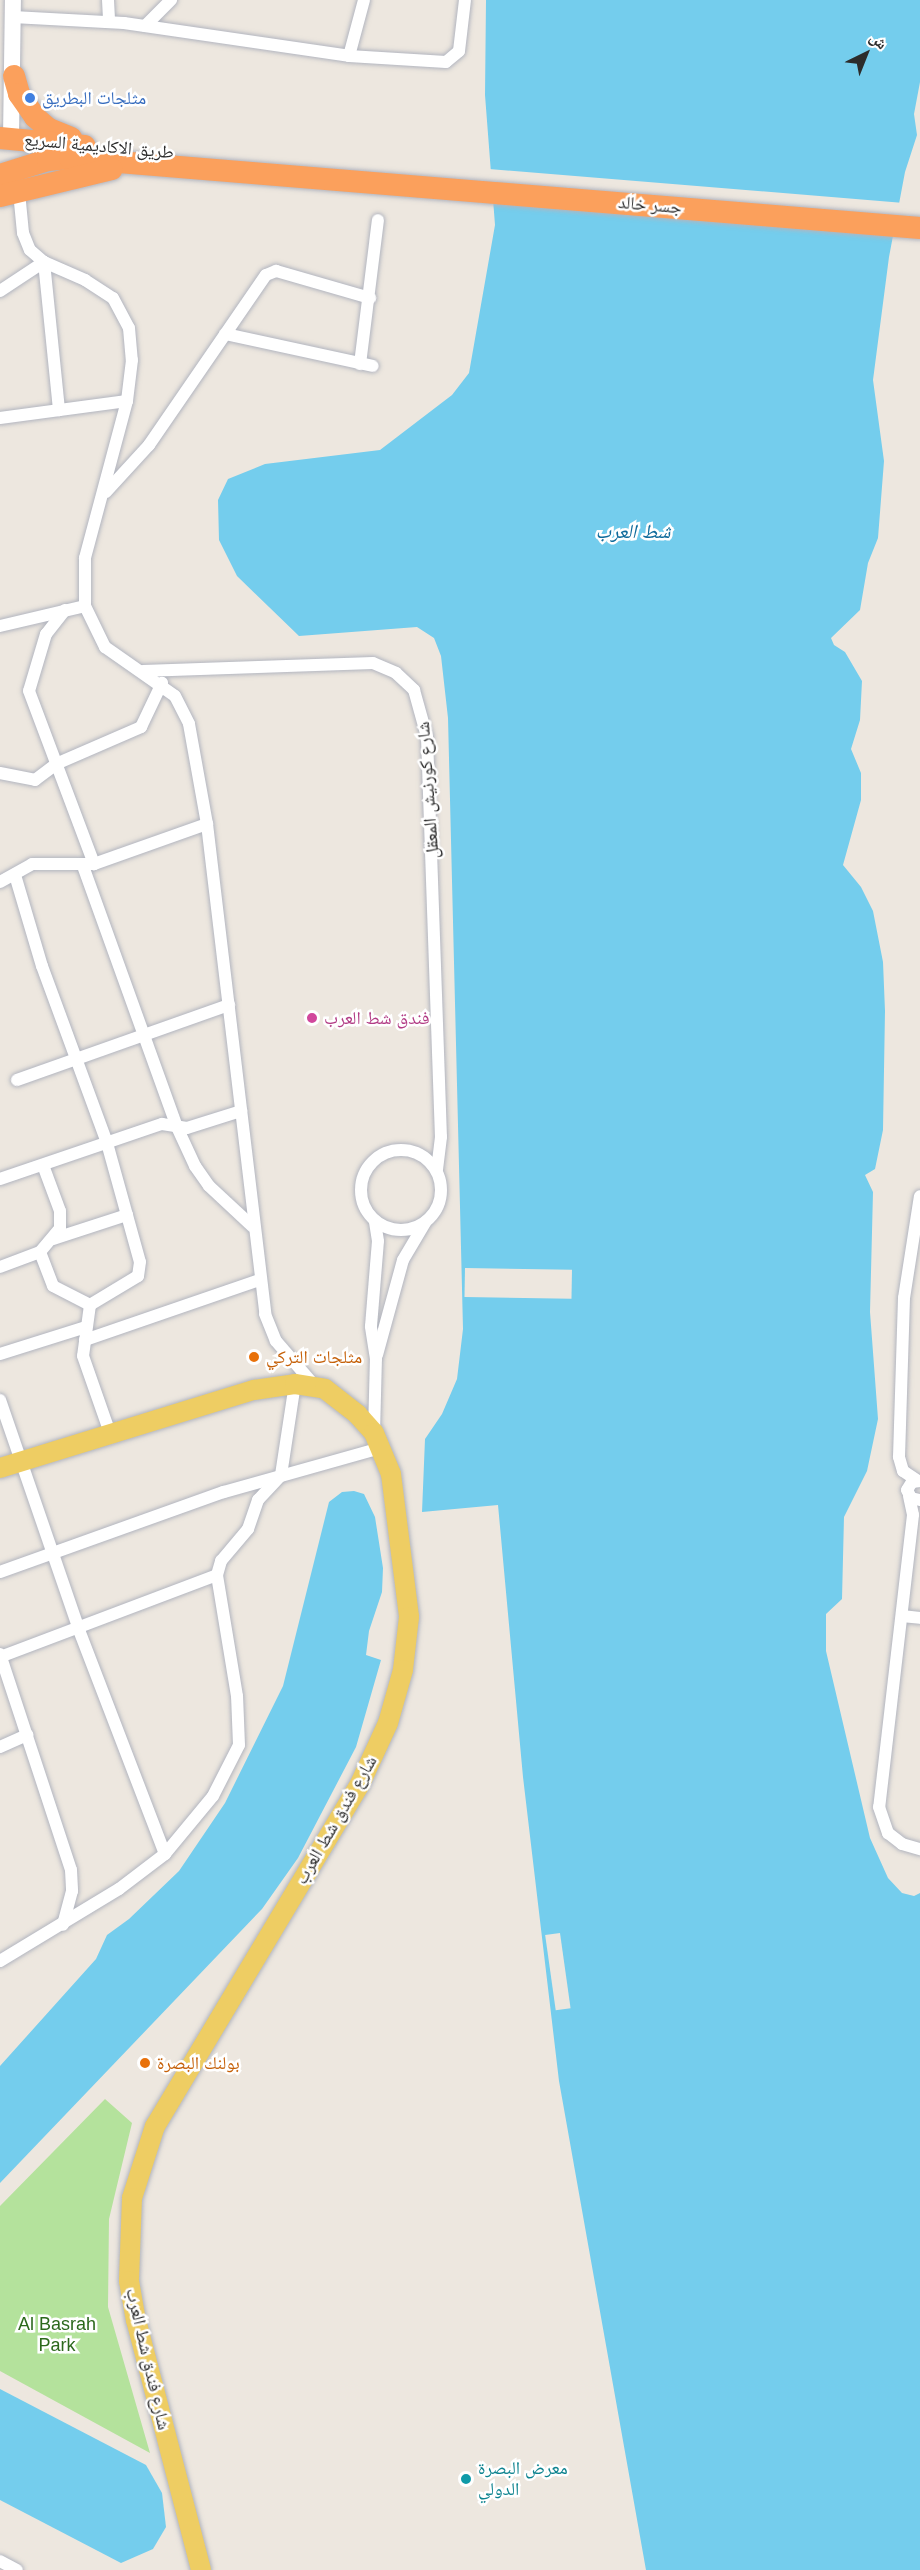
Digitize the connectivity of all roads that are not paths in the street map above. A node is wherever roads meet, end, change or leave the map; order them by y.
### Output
1 (108, 0) edge
2 (171, 0) edge
3 (364, 0) edge
4 (465, 0) edge
5 (13, 13) edge
6 (109, 22) junction
7 (145, 26) junction
8 (349, 56) junction
9 (7, 72) edge
10 (4, 143) edge
11 (104, 147) junction
12 (200, 161) junction
13 (129, 162) junction
14 (0, 175) edge
15 (381, 176) junction
16 (10, 194) edge
17 (920, 215) edge
18 (378, 220) dead end
19 (920, 228) edge
20 (44, 262) junction
21 (0, 291) edge
22 (370, 298) junction
23 (225, 334) junction
24 (360, 364) junction
25 (373, 366) dead end
26 (127, 401) junction
27 (59, 410) junction
28 (0, 418) edge
29 (106, 492) junction
30 (85, 606) junction
31 (65, 610) junction
32 (0, 626) edge
33 (143, 671) junction
34 (162, 683) junction
35 (56, 764) junction
36 (0, 773) edge
37 (207, 824) junction
38 (88, 865) junction
39 (15, 875) junction
40 (0, 882) edge
41 (229, 1005) junction
42 (146, 1037) junction
43 (76, 1060) junction
44 (17, 1080) dead end
45 (241, 1111) junction
46 (177, 1126) junction
47 (107, 1143) junction
48 (44, 1165) junction
49 (437, 1171) junction
50 (0, 1179) edge
51 (920, 1196) edge
52 (127, 1215) junction
53 (375, 1221) junction
54 (426, 1221) junction
55 (252, 1226) junction
56 (53, 1239) junction
57 (40, 1252) junction
58 (0, 1267) edge
59 (259, 1281) junction
60 (90, 1305) junction
61 (86, 1327) junction
62 (85, 1340) junction
63 (0, 1354) edge
64 (376, 1359) junction
65 (304, 1384) junction
66 (0, 1400) edge
67 (110, 1433) junction
68 (377, 1440) junction
69 (21, 1461) junction
70 (0, 1468) edge
71 (902, 1468) junction
72 (281, 1475) junction
73 (919, 1481) edge
74 (914, 1501) edge
75 (916, 1536) edge
76 (52, 1554) junction
77 (0, 1572) edge
78 (217, 1575) junction
79 (902, 1616) junction
80 (920, 1618) edge
81 (79, 1630) junction
82 (0, 1656) edge
83 (27, 1736) junction
84 (0, 1747) edge
85 (920, 1849) edge
86 (165, 1854) junction
87 (63, 1925) junction
88 (0, 1961) edge
89 (0, 2561) edge
90 (16, 2570) edge
91 (201, 2570) edge

1 - 6 street
2 - 7 street
3 - 8 street
4 - 8 street
5 - 6 street
5 - 9 main road
6 - 7 street
7 - 8 street
9 - 10 main road
9 - 11 highway
10 - 11 highway, طريق الاكاديمية السريع
11 - 12 highway, طريق الاكاديمية السريع
12 - 13 highway, طريق الاكاديمية السريع
12 - 15 highway
13 - 14 highway, طريق الاكاديمية السريع
13 - 16 highway
15 - 17 highway, جسر خالد
15 - 19 highway, جسر خالد
16 - 20 street
18 - 22 street
20 - 21 street
20 - 26 street
20 - 27 street
22 - 23 street
22 - 24 street
23 - 24 street
23 - 29 street
24 - 25 street
26 - 27 street
26 - 29 street
27 - 28 street
29 - 30 street
30 - 31 street
30 - 33 street
31 - 32 street
31 - 35 street
33 - 34 street
33 - 49 street, شارع كورنيش المعقل
34 - 35 street
34 - 37 street
35 - 36 street
35 - 38 street
37 - 38 street
37 - 41 street
38 - 39 street
38 - 42 street
39 - 40 street
39 - 43 street
41 - 42 street
41 - 45 street
42 - 43 street
42 - 46 street
43 - 44 street
43 - 47 street
45 - 46 street
45 - 55 street
46 - 47 street
46 - 55 street
47 - 48 street
47 - 52 street
48 - 50 street
48 - 56 street
49 - 53 street
49 - 54 street
51 - 71 street
52 - 56 street
52 - 60 street
53 - 54 street
53 - 64 street
54 - 64 street
55 - 59 street
56 - 57 street
57 - 58 street
57 - 60 street
59 - 62 street
59 - 65 street
60 - 61 street
61 - 62 street
61 - 63 street
62 - 67 street
64 - 68 street
65 - 67 main road
65 - 68 main road, شارع فندق شط العرب
65 - 72 street
66 - 69 street
67 - 69 main road
68 - 72 street
68 - 91 main road, شارع فندق شط العرب
69 - 70 main road
69 - 76 street
71 - 73 street
71 - 74 street
72 - 76 street
72 - 78 street
73 - 74 street
74 - 75 street
75 - 79 street
76 - 77 street
76 - 81 street
78 - 81 street
78 - 86 street
79 - 80 street
79 - 85 street
81 - 82 street
81 - 86 street
82 - 83 street
83 - 84 street
83 - 87 street
86 - 87 street
87 - 88 street
89 - 90 street

